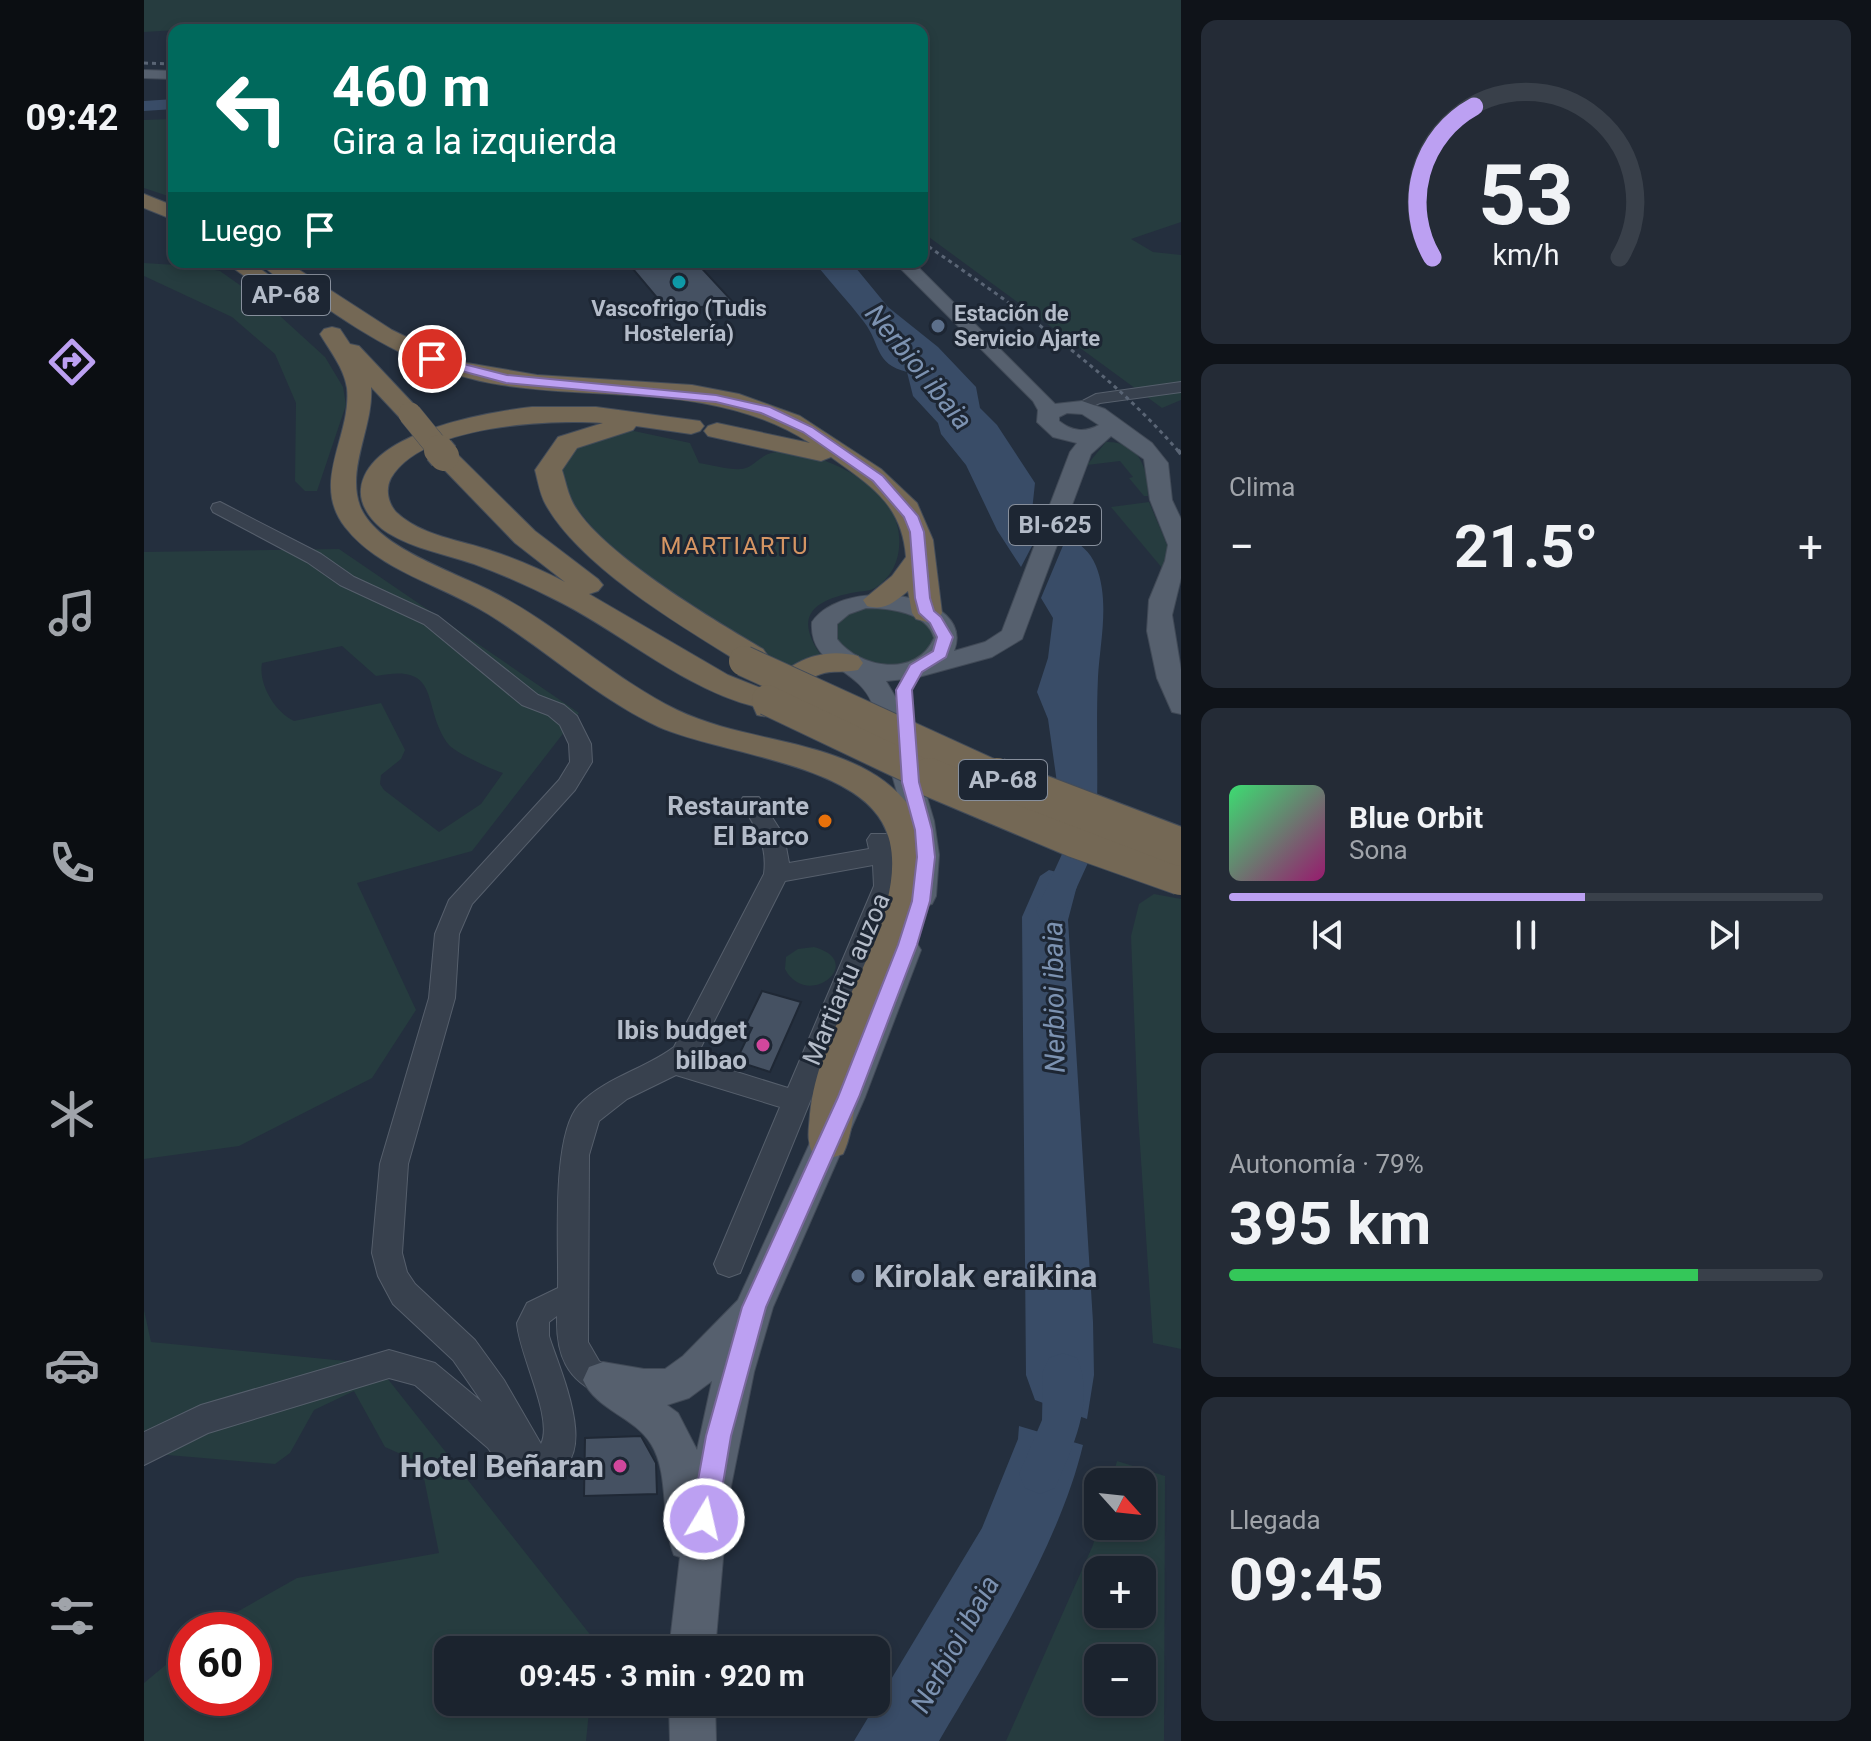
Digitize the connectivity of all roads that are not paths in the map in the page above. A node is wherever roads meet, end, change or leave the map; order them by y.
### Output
1 (144, 74) edge
2 (168, 75) edge
3 (144, 200) edge
4 (168, 211) edge
5 (144, 216) edge
6 (168, 226) edge
7 (245, 268) edge
8 (277, 268) edge
9 (909, 268) edge
10 (324, 319) junction
11 (1004, 361) junction
12 (1181, 387) edge
13 (1095, 416) junction
14 (1053, 422) junction
15 (696, 427) junction
16 (863, 469) junction
17 (1076, 469) junction
18 (220, 508) dead end
19 (919, 560) junction
20 (878, 600) junction
21 (1021, 613) junction
22 (932, 616) junction
23 (849, 664) junction
24 (734, 668) junction
25 (918, 668) junction
26 (1181, 706) edge
27 (663, 716) junction
28 (910, 782) junction
29 (751, 802) dead end
30 (1181, 847) edge
31 (776, 874) junction
32 (1181, 876) edge
33 (672, 1063) junction
34 (795, 1101) junction
35 (828, 1142) junction
36 (729, 1264) dead end
37 (572, 1298) junction
38 (754, 1307) junction
39 (603, 1380) junction
40 (144, 1449) edge
41 (532, 1461) junction
42 (695, 1598) junction
43 (693, 1636) edge
44 (692, 1716) edge
45 (693, 1741) edge

1 - 2 main road
3 - 4 highway
5 - 6 highway
7 - 10 highway, AP-68
8 - 10 highway, AP-68
9 - 11 main road, BI-625
10 - 16 highway
10 - 24 highway, AP-68, bridge
10 - 27 highway
11 - 13 main road, BI-625
11 - 14 main road, BI-625
12 - 13 street
13 - 14 main road
13 - 14 main road
13 - 17 main road, BI-625
13 - 26 main road
14 - 17 main road, BI-625
15 - 16 highway
15 - 24 highway
15 - 24 highway
16 - 19 highway
17 - 21 main road, BI-625
18 - 41 street
19 - 20 highway
19 - 22 highway
20 - 22 main road
20 - 23 main road
21 - 22 main road
21 - 25 main road, BI-625
22 - 25 main road
23 - 25 main road, BI-625
23 - 27 highway
23 - 28 main road
24 - 30 highway, AP-68, bridge
24 - 32 highway, AP-68, bridge
25 - 28 main road
27 - 35 highway
28 - 35 main road
29 - 31 street
31 - 33 street
31 - 34 street, Martiartu auzoa
33 - 34 street
33 - 37 street
34 - 36 street, Martiartu auzoa
35 - 38 main road
37 - 39 street
37 - 41 street
38 - 39 main road
38 - 42 main road
39 - 42 main road
40 - 41 street
42 - 43 main road
44 - 45 main road

